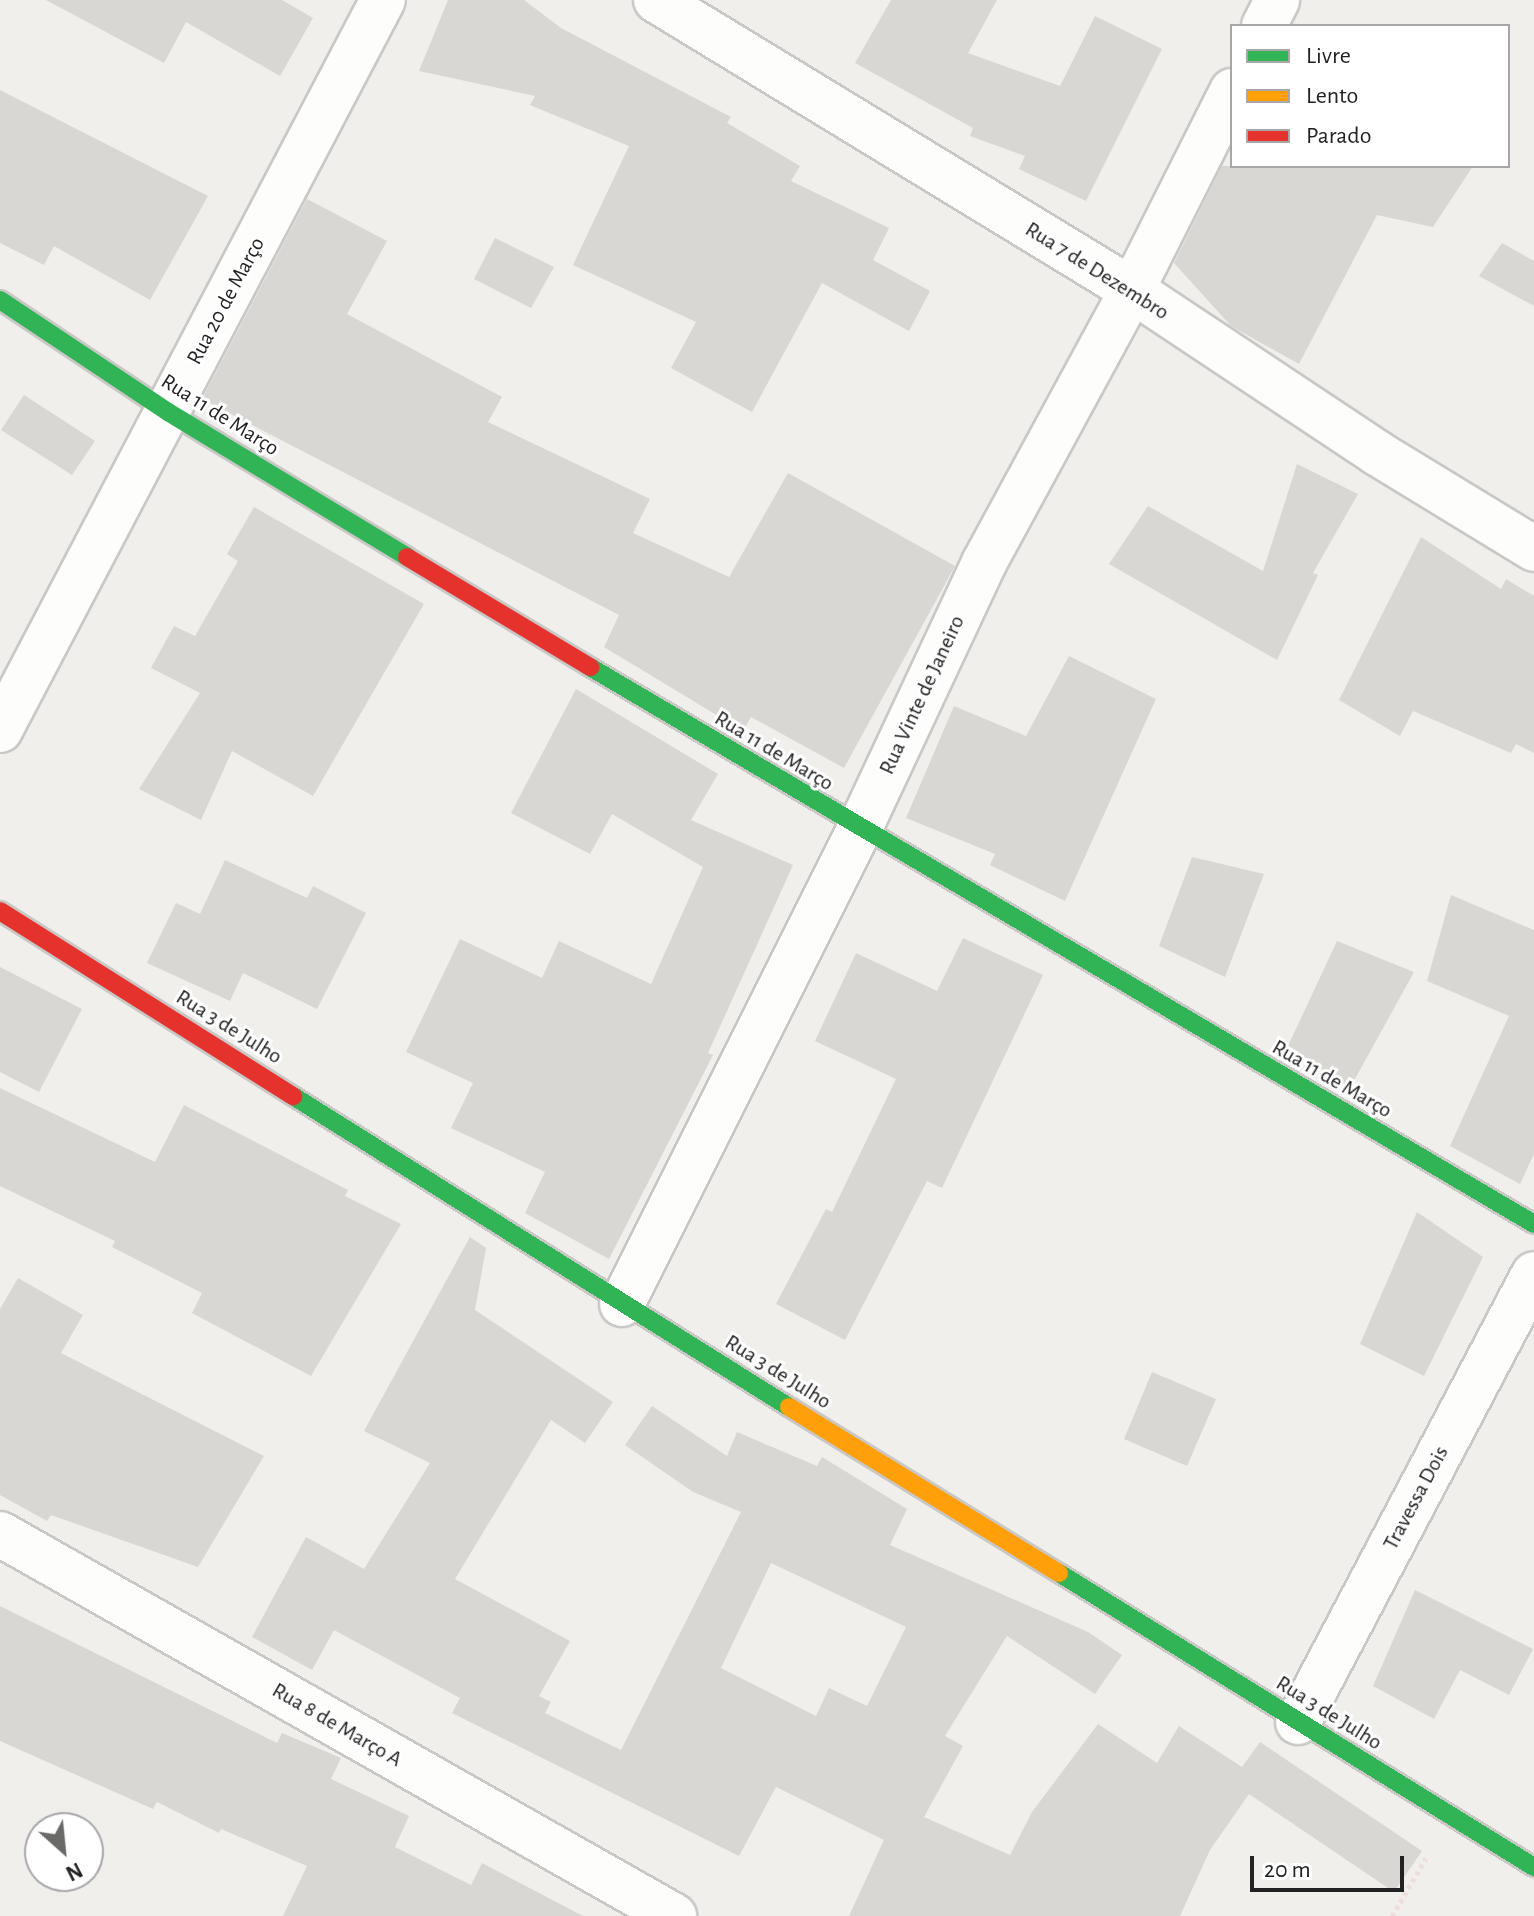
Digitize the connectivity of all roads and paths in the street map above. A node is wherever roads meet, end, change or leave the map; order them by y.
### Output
1 (383, 0) edge
2 (656, 0) edge
3 (1277, 0) edge
4 (1265, 24) edge
5 (1230, 95) edge
6 (1132, 290) junction
7 (0, 300) edge
8 (168, 412) junction
9 (1534, 549) edge
10 (0, 730) edge
11 (859, 830) junction
12 (0, 911) edge
13 (1534, 1224) edge
14 (1534, 1274) edge
15 (622, 1304) junction
16 (0, 1534) edge
17 (1298, 1722) junction
18 (1451, 1816) junction
19 (1534, 1867) edge
20 (674, 1916) edge
21 (1392, 1916) edge

1 - 8 street, Rua 20 de Março
2 - 6 street, Rua 7 de Dezembro
3 - 4 street
5 - 6 street, Rua Vinte de Janeiro
6 - 9 street, Rua 7 de Dezembro
6 - 11 street, Rua Vinte de Janeiro
7 - 8 street, Rua 11 de Março
8 - 10 street, Rua 20 de Março
8 - 11 street, Rua 11 de Março
11 - 13 street, Rua 11 de Março
11 - 15 street, Rua Vinte de Janeiro
12 - 15 street, Rua 3 de Julho
14 - 17 street, Travessa Dois
15 - 17 street, Rua 3 de Julho
16 - 20 street, Rua 8 de Março A
17 - 18 street, Rua 3 de Julho
18 - 19 street, Rua 3 de Julho
18 - 21 path

